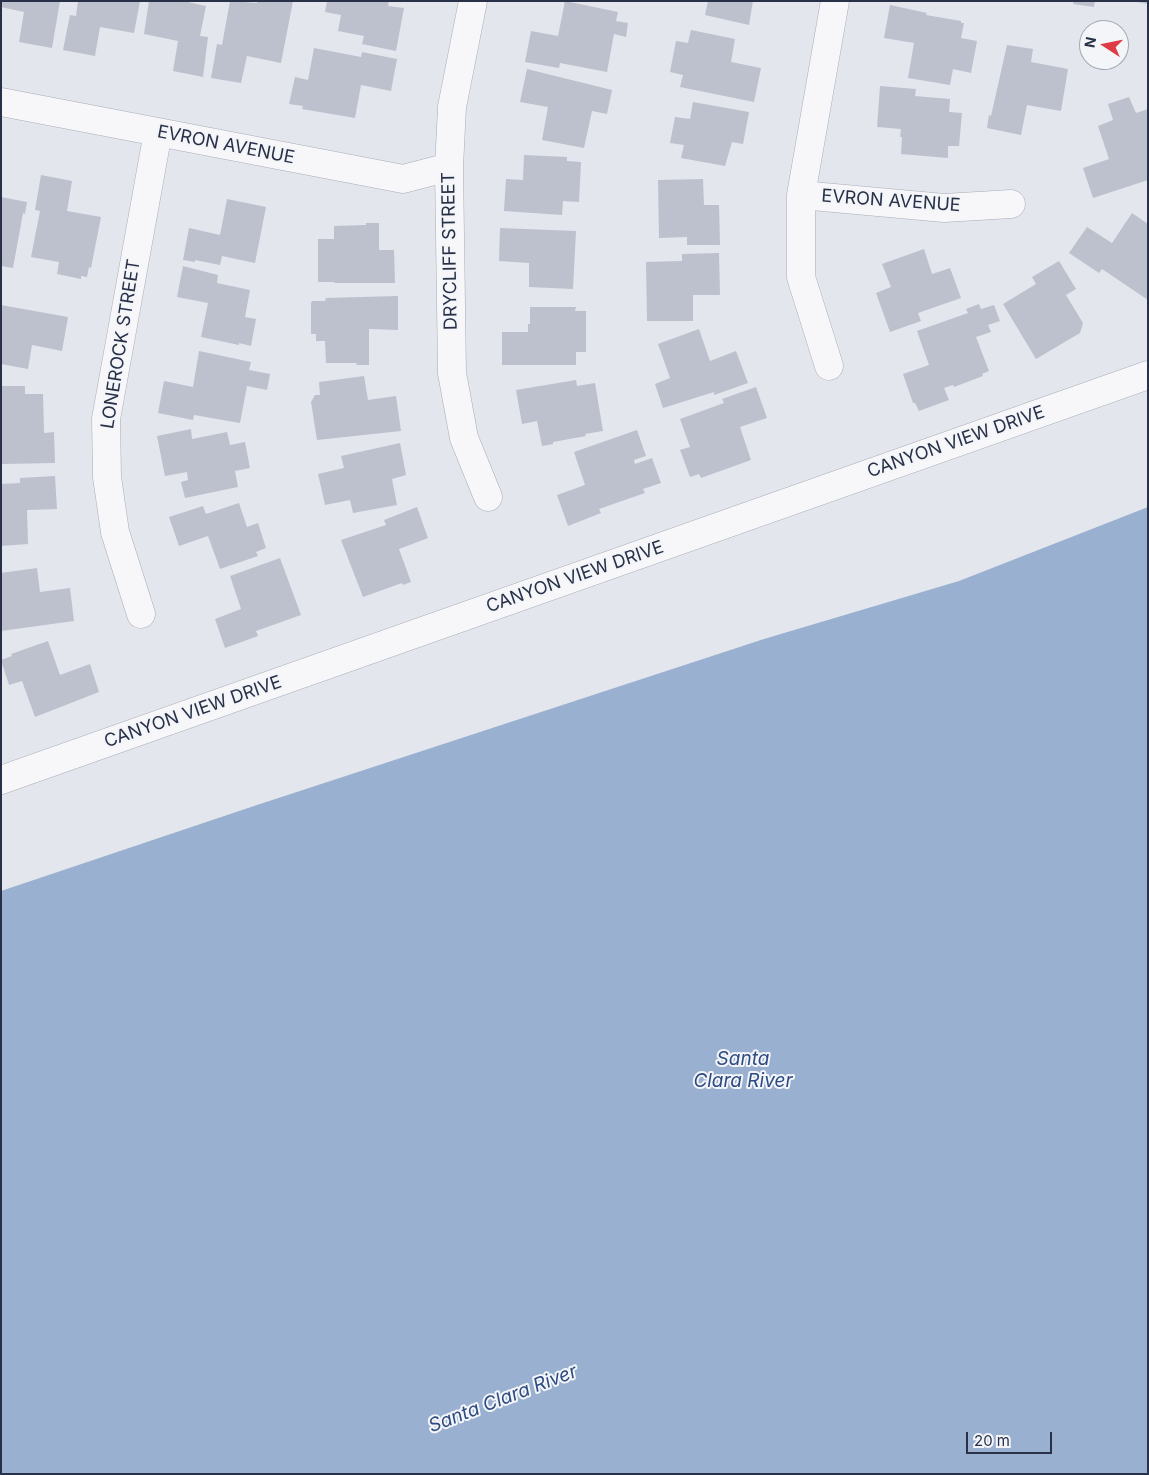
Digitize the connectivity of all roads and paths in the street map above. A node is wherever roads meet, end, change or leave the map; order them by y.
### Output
1 (473, 1) edge
2 (835, 1) edge
3 (1, 102) edge
4 (158, 132) junction
5 (449, 167) junction
6 (801, 195) junction
7 (1011, 204) dead end
8 (829, 366) dead end
9 (1148, 375) edge
10 (488, 497) dead end
11 (141, 614) dead end
12 (1, 780) edge

1 - 5 street, DRYCLIFF STREET
2 - 6 street
3 - 4 street, EVRON AVENUE
4 - 5 street, EVRON AVENUE
4 - 11 street, LONEROCK STREET
5 - 10 street, DRYCLIFF STREET
6 - 7 street, EVRON AVENUE
6 - 8 street
9 - 12 street, CANYON VIEW DRIVE

